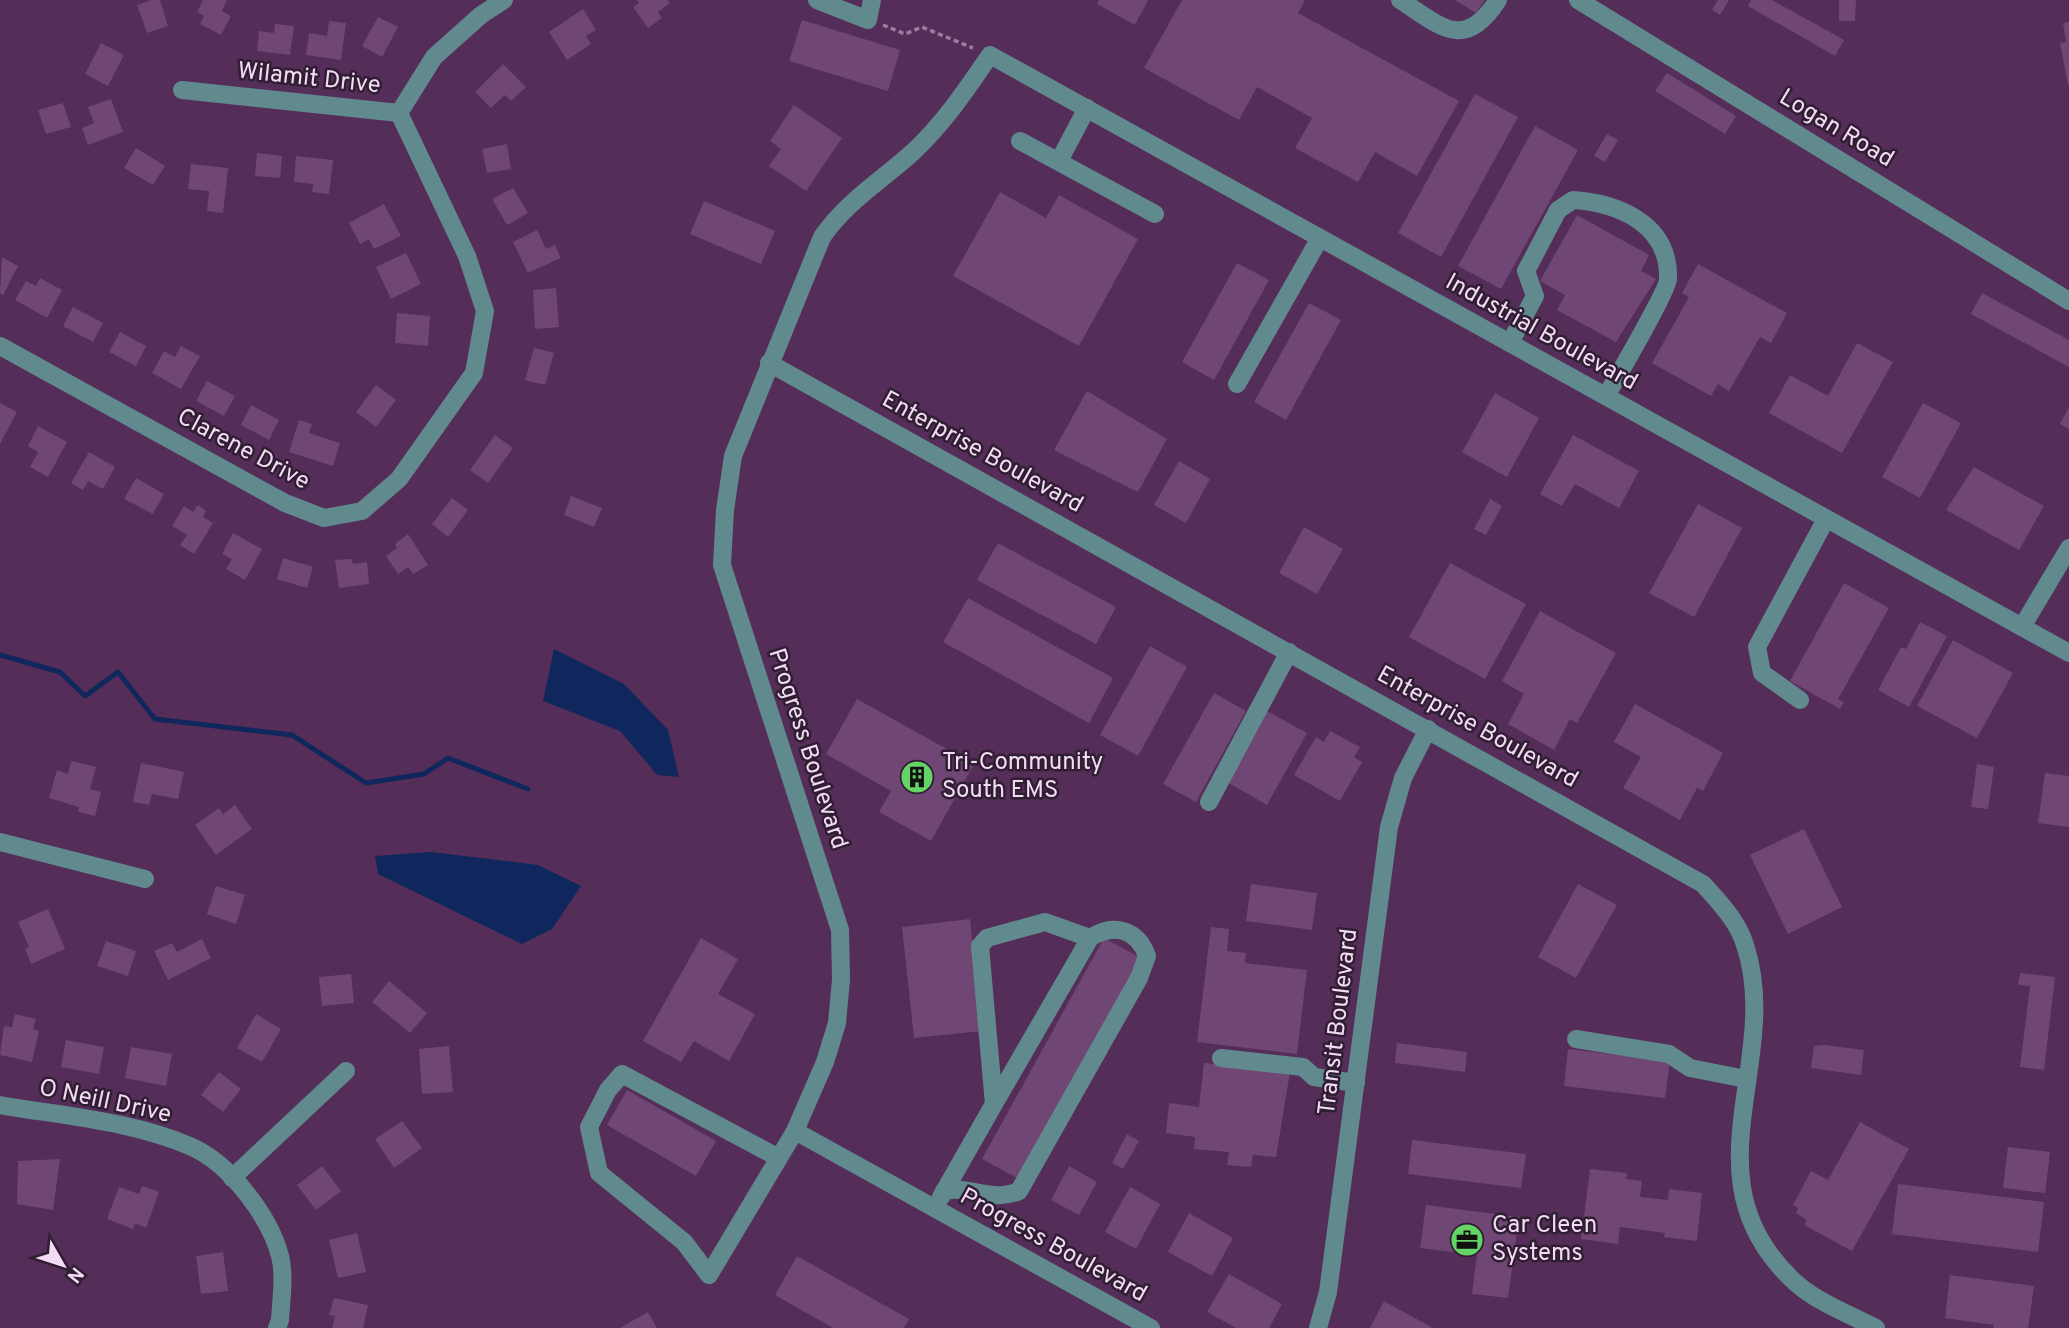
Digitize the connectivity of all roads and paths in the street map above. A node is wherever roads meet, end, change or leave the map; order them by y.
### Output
1 (504, 0) edge
2 (872, 0) edge
3 (1400, 0) edge
4 (1498, 0) edge
5 (1578, 0) edge
6 (822, 1) edge
7 (867, 20) junction
8 (990, 55) junction
9 (182, 90) dead end
10 (1087, 108) junction
11 (399, 113) junction
12 (1020, 141) dead end
13 (1059, 162) junction
14 (1155, 214) dead end
15 (1320, 238) junction
16 (2069, 301) edge
17 (1510, 343) junction
18 (0, 346) edge
19 (769, 363) junction
20 (1237, 384) dead end
21 (1606, 396) junction
22 (1826, 519) junction
23 (2069, 548) edge
24 (2022, 627) junction
25 (1289, 652) junction
26 (2069, 653) edge
27 (1800, 700) dead end
28 (1428, 729) junction
29 (1209, 802) dead end
30 (0, 843) edge
31 (145, 879) dead end
32 (1090, 938) junction
33 (1576, 1039) dead end
34 (1221, 1058) dead end
35 (346, 1071) dead end
36 (1746, 1079) junction
37 (1356, 1083) junction
38 (994, 1104) junction
39 (0, 1105) edge
40 (796, 1131) junction
41 (779, 1158) junction
42 (232, 1178) junction
43 (944, 1191) junction
44 (934, 1207) junction
45 (1855, 1323) edge
46 (277, 1328) edge
47 (1151, 1328) edge
48 (1318, 1328) edge
49 (1876, 1328) edge

1 - 11 street, Wilamit Drive
2 - 7 street
3 - 4 street
5 - 16 street, Logan Road
6 - 7 street
7 - 8 path
8 - 10 street, Industrial Boulevard
8 - 19 street, Progress Boulevard
9 - 11 street, Wilamit Drive
10 - 13 street
10 - 15 street, Industrial Boulevard
11 - 18 street, Clarene Drive
12 - 13 street
13 - 14 street
15 - 17 street, Industrial Boulevard
15 - 20 street
17 - 21 street, Industrial Boulevard
17 - 21 street
19 - 25 street, Enterprise Boulevard
19 - 40 street, Progress Boulevard
21 - 22 street, Industrial Boulevard
22 - 24 street, Industrial Boulevard
22 - 27 street
23 - 24 street
24 - 26 street, Industrial Boulevard
25 - 28 street, Enterprise Boulevard
25 - 29 street
28 - 36 street, Enterprise Boulevard
28 - 37 street, Transit Boulevard
30 - 31 street
32 - 38 street
32 - 38 street
32 - 43 street
33 - 36 street
34 - 37 street
35 - 42 street
36 - 45 street, Enterprise Boulevard
37 - 48 street, Transit Boulevard
38 - 43 street
39 - 42 street, O Neill Drive
40 - 41 street
40 - 44 street, Progress Boulevard
41 - 41 street
42 - 46 street, O Neill Drive
43 - 44 street
44 - 47 street, Progress Boulevard
45 - 49 street, Enterprise Boulevard

